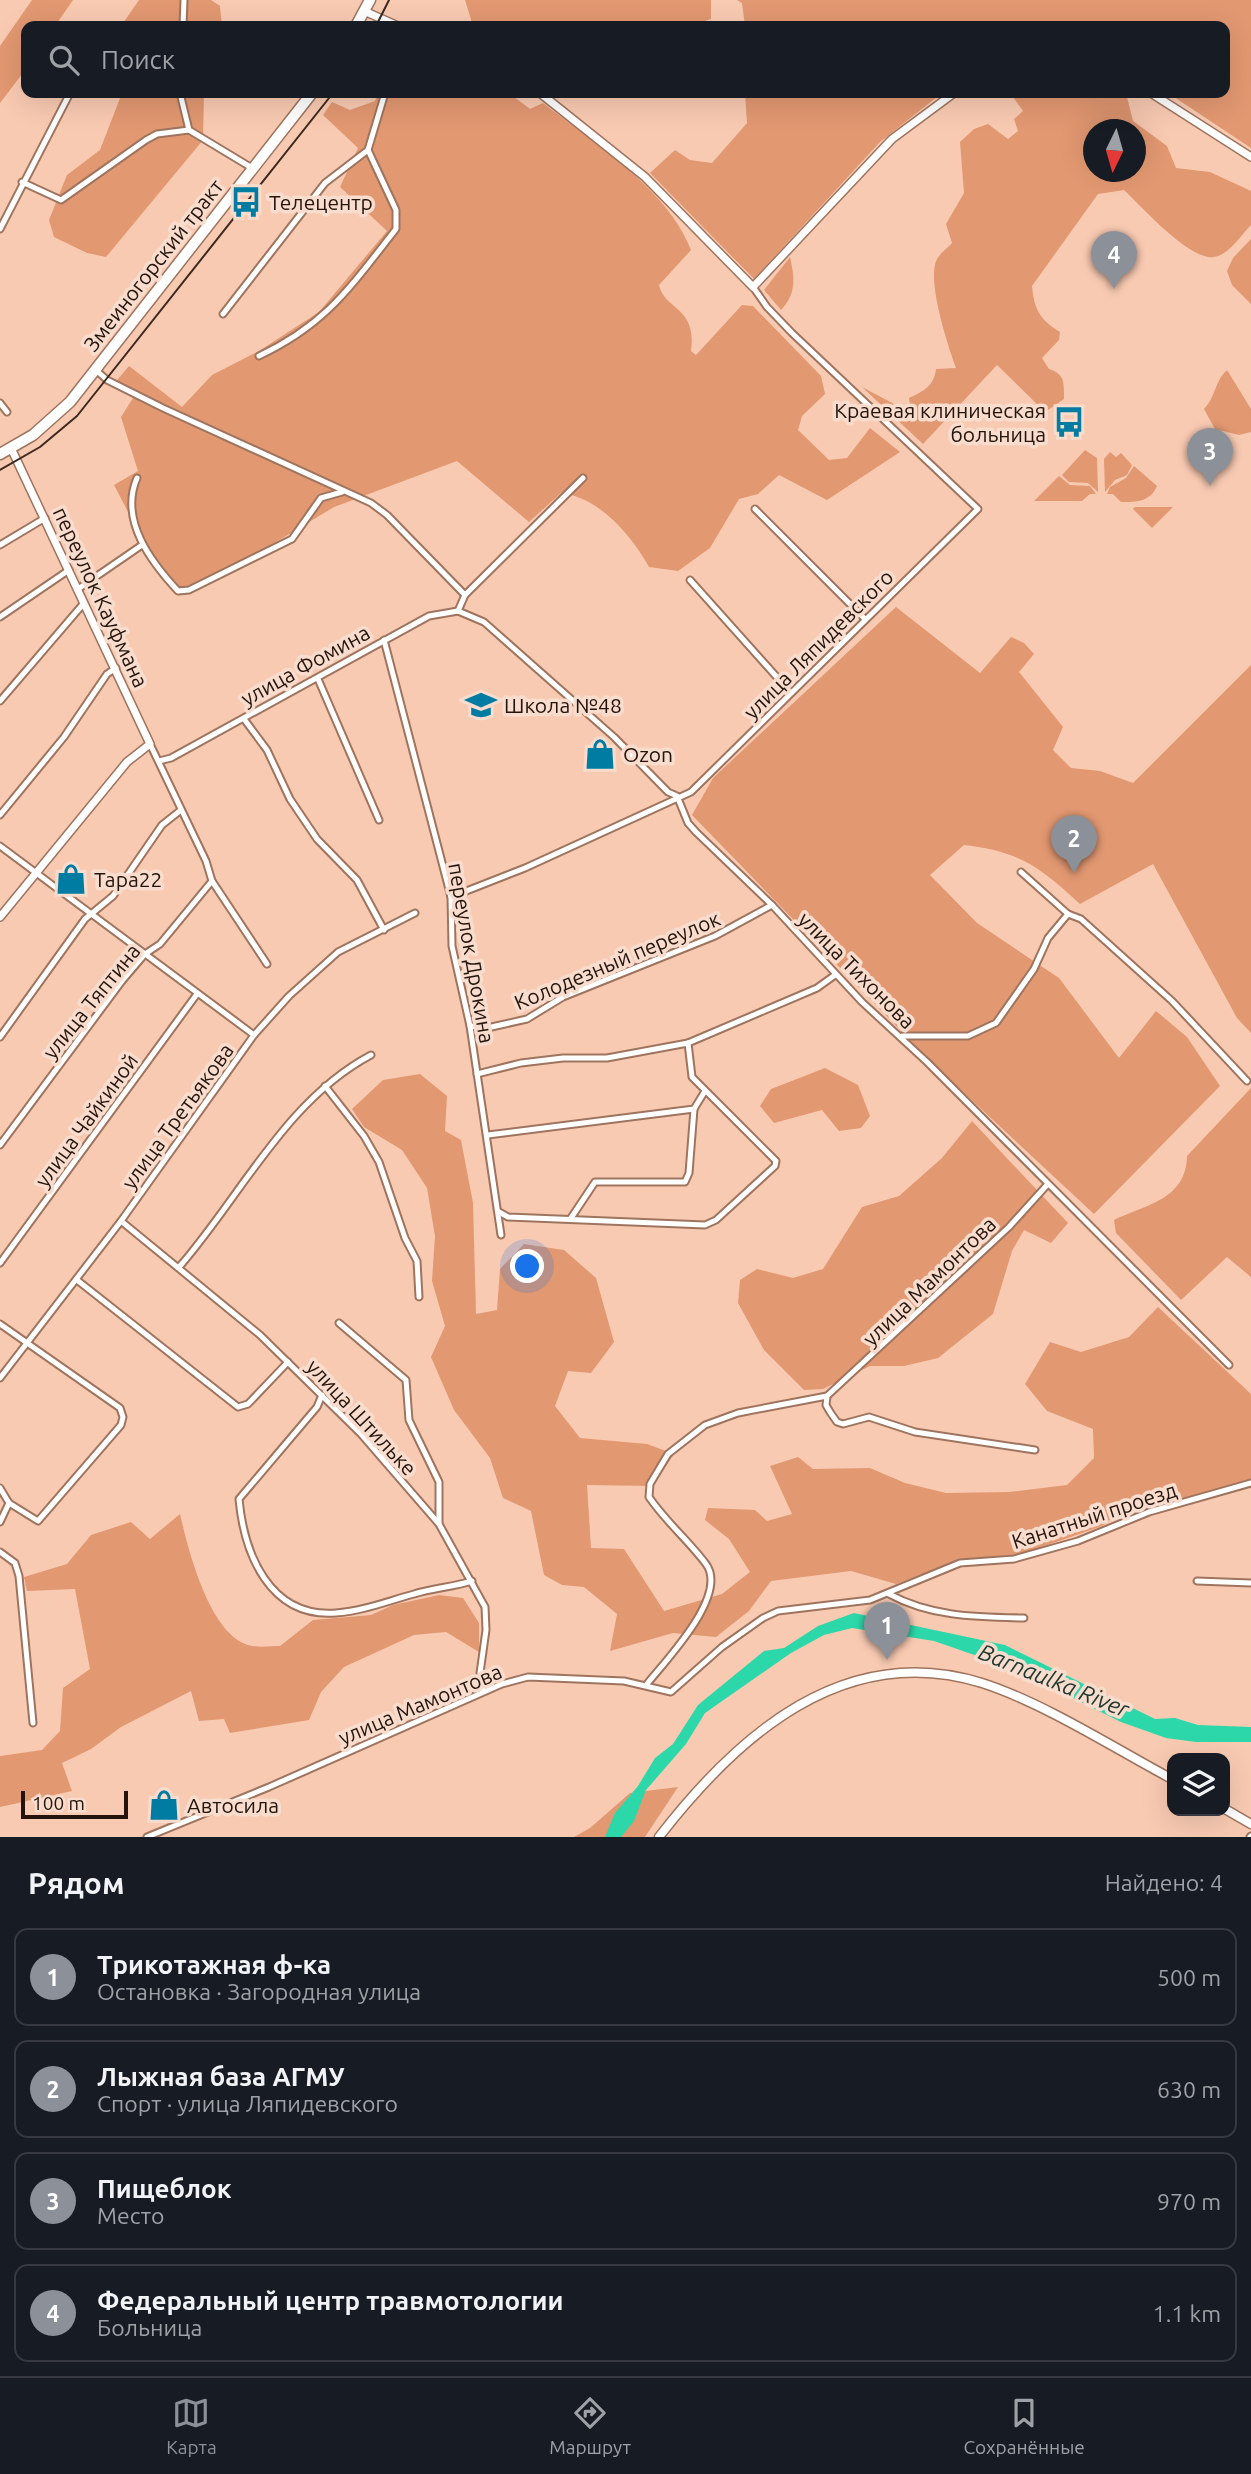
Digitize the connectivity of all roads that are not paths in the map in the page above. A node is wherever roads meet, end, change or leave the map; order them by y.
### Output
1 (184, 0) edge
2 (370, 0) edge
3 (364, 11) junction
4 (183, 21) edge
5 (359, 21) edge
6 (387, 21) edge
7 (66, 98) edge
8 (181, 98) edge
9 (308, 98) edge
10 (384, 98) edge
11 (546, 98) edge
12 (947, 98) edge
13 (1159, 98) edge
14 (189, 130) junction
15 (368, 150) junction
16 (1251, 157) edge
17 (252, 168) junction
18 (22, 182) junction
19 (0, 229) edge
20 (753, 287) junction
21 (223, 314) dead end
22 (259, 356) dead end
23 (96, 370) junction
24 (0, 403) edge
25 (8, 412) dead end
26 (11, 448) junction
27 (0, 454) edge
28 (137, 478) dead end
29 (583, 478) dead end
30 (349, 493) junction
31 (755, 509) dead end
32 (45, 518) junction
33 (0, 545) edge
34 (142, 545) junction
35 (69, 570) junction
36 (690, 580) dead end
37 (78, 589) junction
38 (465, 595) junction
39 (85, 602) junction
40 (458, 611) junction
41 (0, 617) edge
42 (864, 618) junction
43 (384, 640) junction
44 (116, 668) junction
45 (318, 679) junction
46 (791, 693) junction
47 (0, 701) edge
48 (244, 719) junction
49 (150, 744) junction
50 (159, 761) junction
51 (677, 796) junction
52 (181, 810) junction
53 (0, 815) edge
54 (379, 820) dead end
55 (0, 846) edge
56 (36, 872) junction
57 (1021, 872) dead end
58 (212, 881) junction
59 (451, 897) junction
60 (772, 905) junction
61 (415, 913) dead end
62 (92, 914) junction
63 (1068, 914) junction
64 (0, 917) edge
65 (384, 930) junction
66 (145, 954) junction
67 (267, 964) dead end
68 (835, 975) junction
69 (197, 994) junction
70 (470, 1026) junction
71 (254, 1035) junction
72 (901, 1036) junction
73 (0, 1037) edge
74 (688, 1043) junction
75 (371, 1055) dead end
76 (477, 1074) junction
77 (1247, 1081) dead end
78 (325, 1086) junction
79 (705, 1091) junction
80 (694, 1109) junction
81 (488, 1135) junction
82 (0, 1145) edge
83 (1047, 1185) junction
84 (499, 1212) junction
85 (571, 1218) junction
86 (121, 1221) junction
87 (501, 1235) dead end
88 (0, 1264) edge
89 (180, 1266) junction
90 (77, 1280) junction
91 (419, 1297) dead end
92 (340, 1323) dead end
93 (0, 1324) edge
94 (27, 1342) junction
95 (288, 1362) junction
96 (1229, 1365) dead end
97 (0, 1378) edge
98 (321, 1395) junction
99 (827, 1396) junction
100 (1035, 1450) dead end
101 (1251, 1483) edge
102 (0, 1488) edge
103 (9, 1503) junction
104 (0, 1522) edge
105 (439, 1524) junction
106 (0, 1552) edge
107 (472, 1581) junction
108 (1197, 1581) dead end
109 (1251, 1583) edge
110 (889, 1594) junction
111 (1024, 1618) dead end
112 (647, 1685) junction
113 (484, 1690) junction
114 (33, 1723) dead end
115 (1167, 1776) edge
116 (1230, 1812) edge
117 (1251, 1824) edge
118 (147, 1837) edge
119 (659, 1837) edge

1 - 4 street
2 - 3 highway
3 - 5 highway
3 - 6 street
7 - 18 street
8 - 14 street
9 - 17 highway, Змеиногорский тракт
10 - 15 street
11 - 20 street
12 - 20 street
13 - 16 street
14 - 17 street
14 - 18 street
15 - 21 street
15 - 22 street
17 - 23 highway, Змеиногорский тракт
18 - 19 street
20 - 42 street, улица Ляпидевского
23 - 26 highway, Змеиногорский тракт
23 - 30 street
24 - 25 street
26 - 27 highway, Змеиногорский тракт
26 - 32 street, переулок Кауфмана
28 - 34 street
29 - 38 street
30 - 34 street
30 - 38 street
31 - 42 street
32 - 33 street
32 - 35 street, переулок Кауфмана
34 - 37 street
35 - 37 street, переулок Кауфмана
35 - 41 street
36 - 46 street
37 - 39 street, переулок Кауфмана
38 - 40 street
39 - 44 street, переулок Кауфмана
39 - 47 street
40 - 43 street, улица Фомина
40 - 51 street, улица Тихонова
42 - 46 street, улица Ляпидевского
43 - 45 street, улица Фомина
43 - 59 street, переулок Дрокина
44 - 49 street, переулок Кауфмана
44 - 53 street
45 - 48 street, улица Фомина
45 - 54 street
46 - 51 street, улица Ляпидевского
48 - 50 street, улица Фомина
48 - 65 street
49 - 50 street, переулок Кауфмана
49 - 56 street
50 - 52 street, переулок Кауфмана
51 - 59 street
51 - 60 street, улица Тихонова
52 - 58 street, переулок Кауфмана
52 - 62 street
55 - 56 street
56 - 62 street
56 - 64 street
57 - 63 street
58 - 66 street, улица Тяптина
58 - 67 street, переулок Кауфмана
59 - 70 street, переулок Дрокина
60 - 68 street, улица Тихонова
60 - 70 street, Колодезный переулок
61 - 65 street, улица Третьякова
62 - 66 street
62 - 73 street
63 - 72 street
63 - 77 street
65 - 71 street, улица Третьякова
66 - 69 street
66 - 82 street, улица Тяптина
68 - 72 street, улица Тихонова
68 - 74 street
69 - 71 street
69 - 88 street, улица Чайкиной
70 - 76 street, переулок Дрокина
71 - 86 street, улица Третьякова
72 - 83 street, улица Тихонова
74 - 76 street
74 - 79 street
75 - 78 street
76 - 81 street, переулок Дрокина
78 - 89 street
78 - 91 street
79 - 80 street
79 - 85 street
80 - 81 street
80 - 85 street
81 - 84 street, переулок Дрокина
83 - 96 street, улица Тихонова
83 - 99 street, улица Мамонтова
84 - 85 street
84 - 87 street, переулок Дрокина
86 - 89 street, улица Штильке
86 - 90 street, улица Третьякова
89 - 95 street, улица Штильке
90 - 94 street, улица Третьякова
90 - 95 street
92 - 105 street
93 - 94 street
94 - 97 street, улица Третьякова
94 - 103 street
95 - 98 street, улица Штильке
98 - 105 street, улица Штильке
98 - 107 street
99 - 100 street
99 - 112 street
101 - 110 street, Канатный проезд
102 - 103 street
103 - 104 street
105 - 107 street, улица Штильке
106 - 114 street
107 - 113 street, улица Штильке
108 - 109 street
110 - 111 street
110 - 112 street, Канатный проезд
112 - 113 street, улица Мамонтова
113 - 118 street, улица Мамонтова
115 - 119 main road
116 - 117 main road

